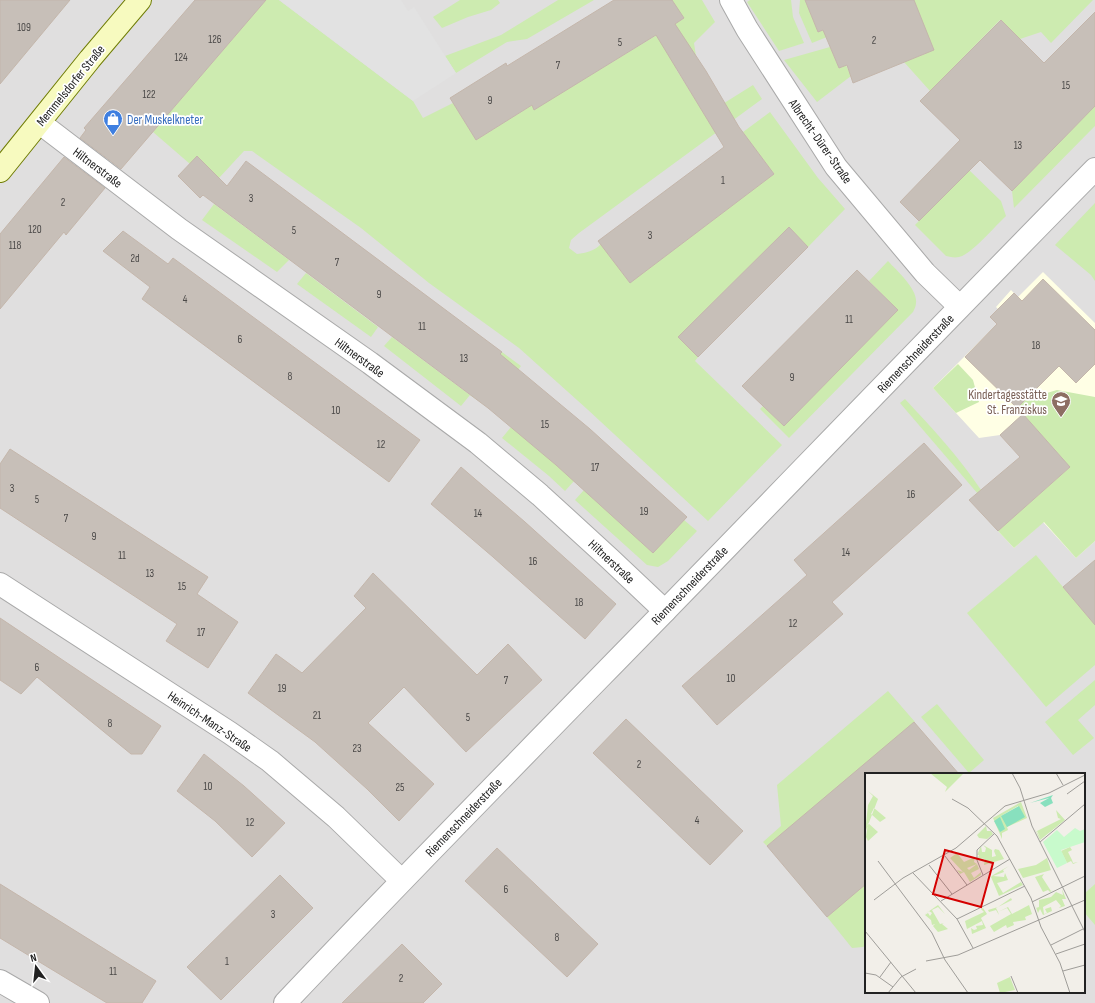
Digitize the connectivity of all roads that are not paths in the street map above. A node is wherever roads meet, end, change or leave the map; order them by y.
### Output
1 (140, 0) edge
2 (731, 0) edge
3 (40, 123) junction
4 (1095, 169) edge
5 (0, 171) edge
6 (959, 306) junction
7 (0, 584) edge
8 (665, 611) junction
9 (401, 880) junction
10 (0, 981) edge
11 (38, 1003) edge
12 (285, 1003) edge

1 - 3 main road, Memmelsdorfer Straße
2 - 6 street, Albrecht-Dürer-Straße
3 - 5 main road, Memmelsdorfer Straße
3 - 8 street, Hiltnerstraße
4 - 6 street, Riemenschneiderstraße
6 - 8 street, Riemenschneiderstraße
7 - 9 street, Heinrich-Manz-Straße
8 - 9 street, Riemenschneiderstraße
9 - 12 street, Riemenschneiderstraße
10 - 11 street

